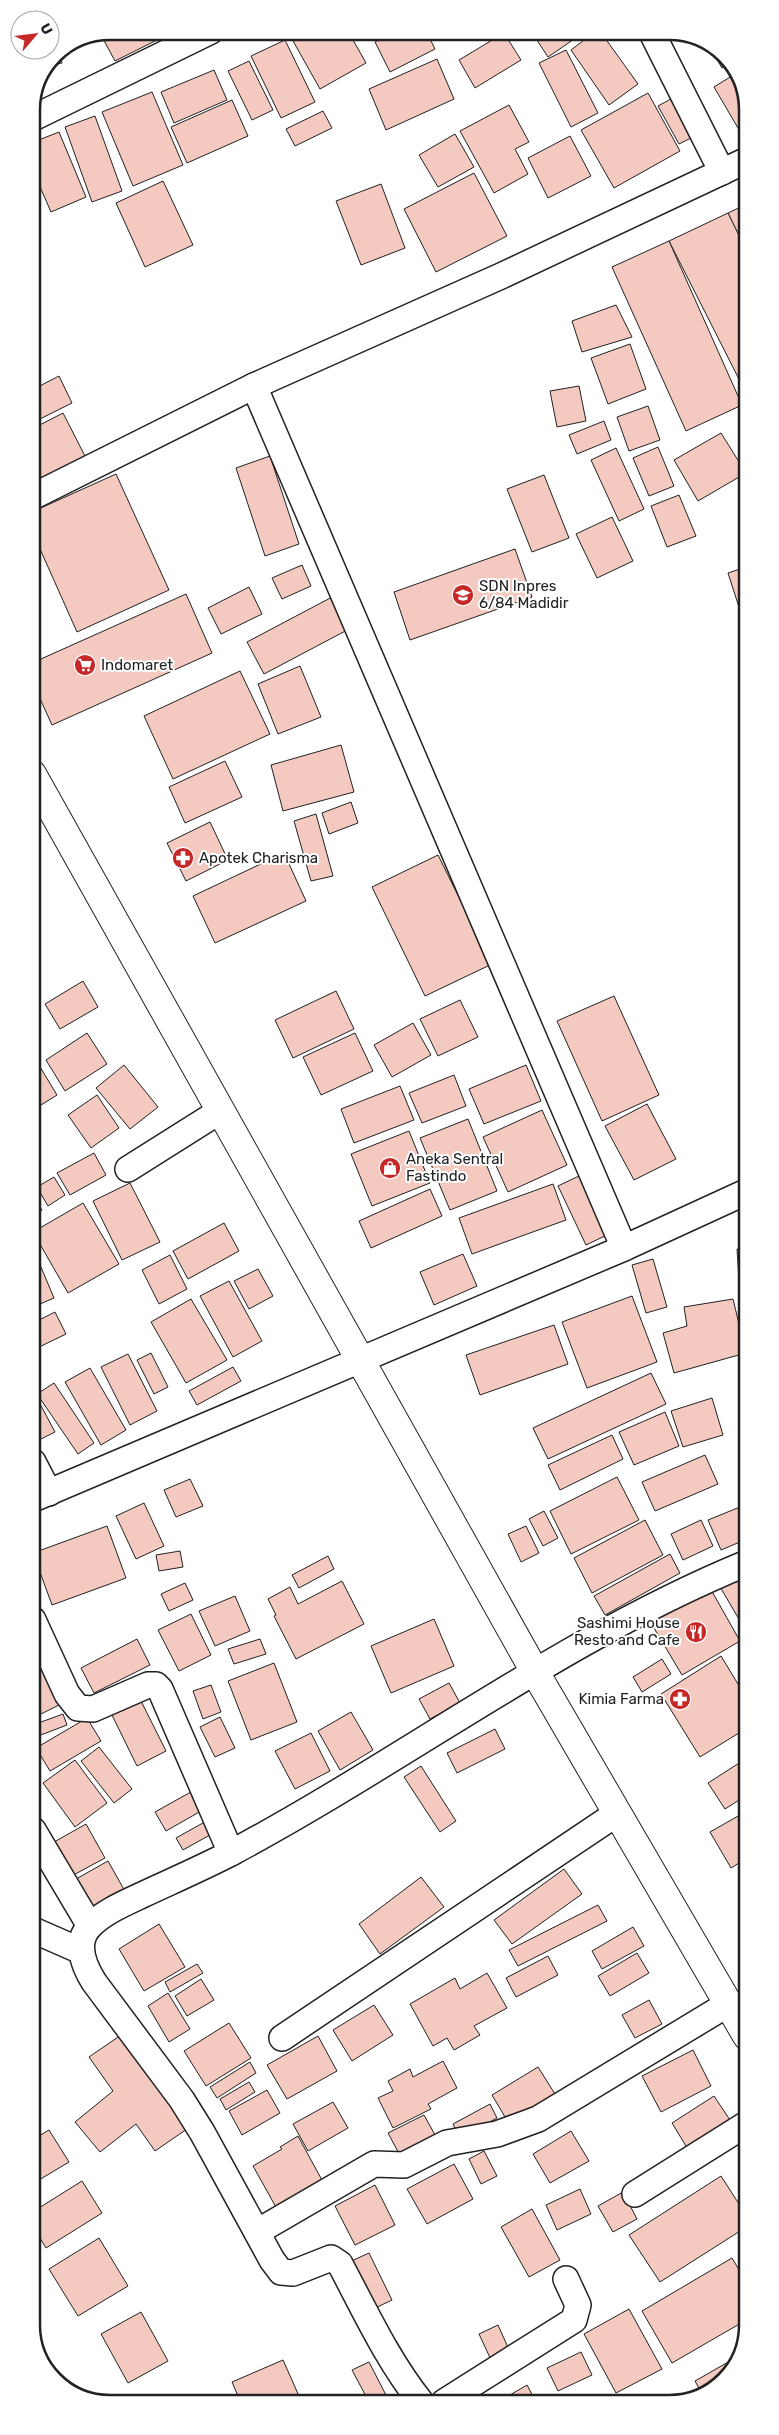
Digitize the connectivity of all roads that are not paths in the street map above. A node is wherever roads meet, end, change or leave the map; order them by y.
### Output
1 (193, 40) edge
2 (656, 40) edge
3 (40, 116) edge
4 (739, 164) edge
5 (722, 172) junction
6 (254, 386) junction
7 (40, 494) edge
8 (40, 789) edge
9 (220, 1111) junction
10 (128, 1169) dead end
11 (739, 1195) edge
12 (624, 1248) junction
13 (360, 1359) junction
14 (41, 1496) edge
15 (739, 1567) edge
16 (40, 1635) edge
17 (535, 1672) junction
18 (616, 1814) junction
19 (40, 1842) edge
20 (230, 1853) junction
21 (90, 1926) junction
22 (40, 1933) edge
23 (82, 1951) junction
24 (728, 2004) junction
25 (739, 2023) edge
26 (282, 2038) dead end
27 (739, 2129) edge
28 (635, 2194) dead end
29 (257, 2232) junction
30 (566, 2279) dead end
31 (415, 2395) edge
32 (455, 2395) edge

1 - 3 street
2 - 5 street
4 - 5 street
5 - 6 street
6 - 7 street
6 - 12 street
8 - 9 highway
9 - 10 street
9 - 13 highway
11 - 12 street
12 - 13 street
13 - 14 street
13 - 17 highway
15 - 17 street
16 - 20 street
17 - 18 highway
17 - 20 street
18 - 24 highway
18 - 26 street
19 - 21 street
20 - 21 street
21 - 23 street
22 - 23 street
23 - 29 street
24 - 25 highway
24 - 29 street
27 - 28 street
29 - 31 street
30 - 32 street

